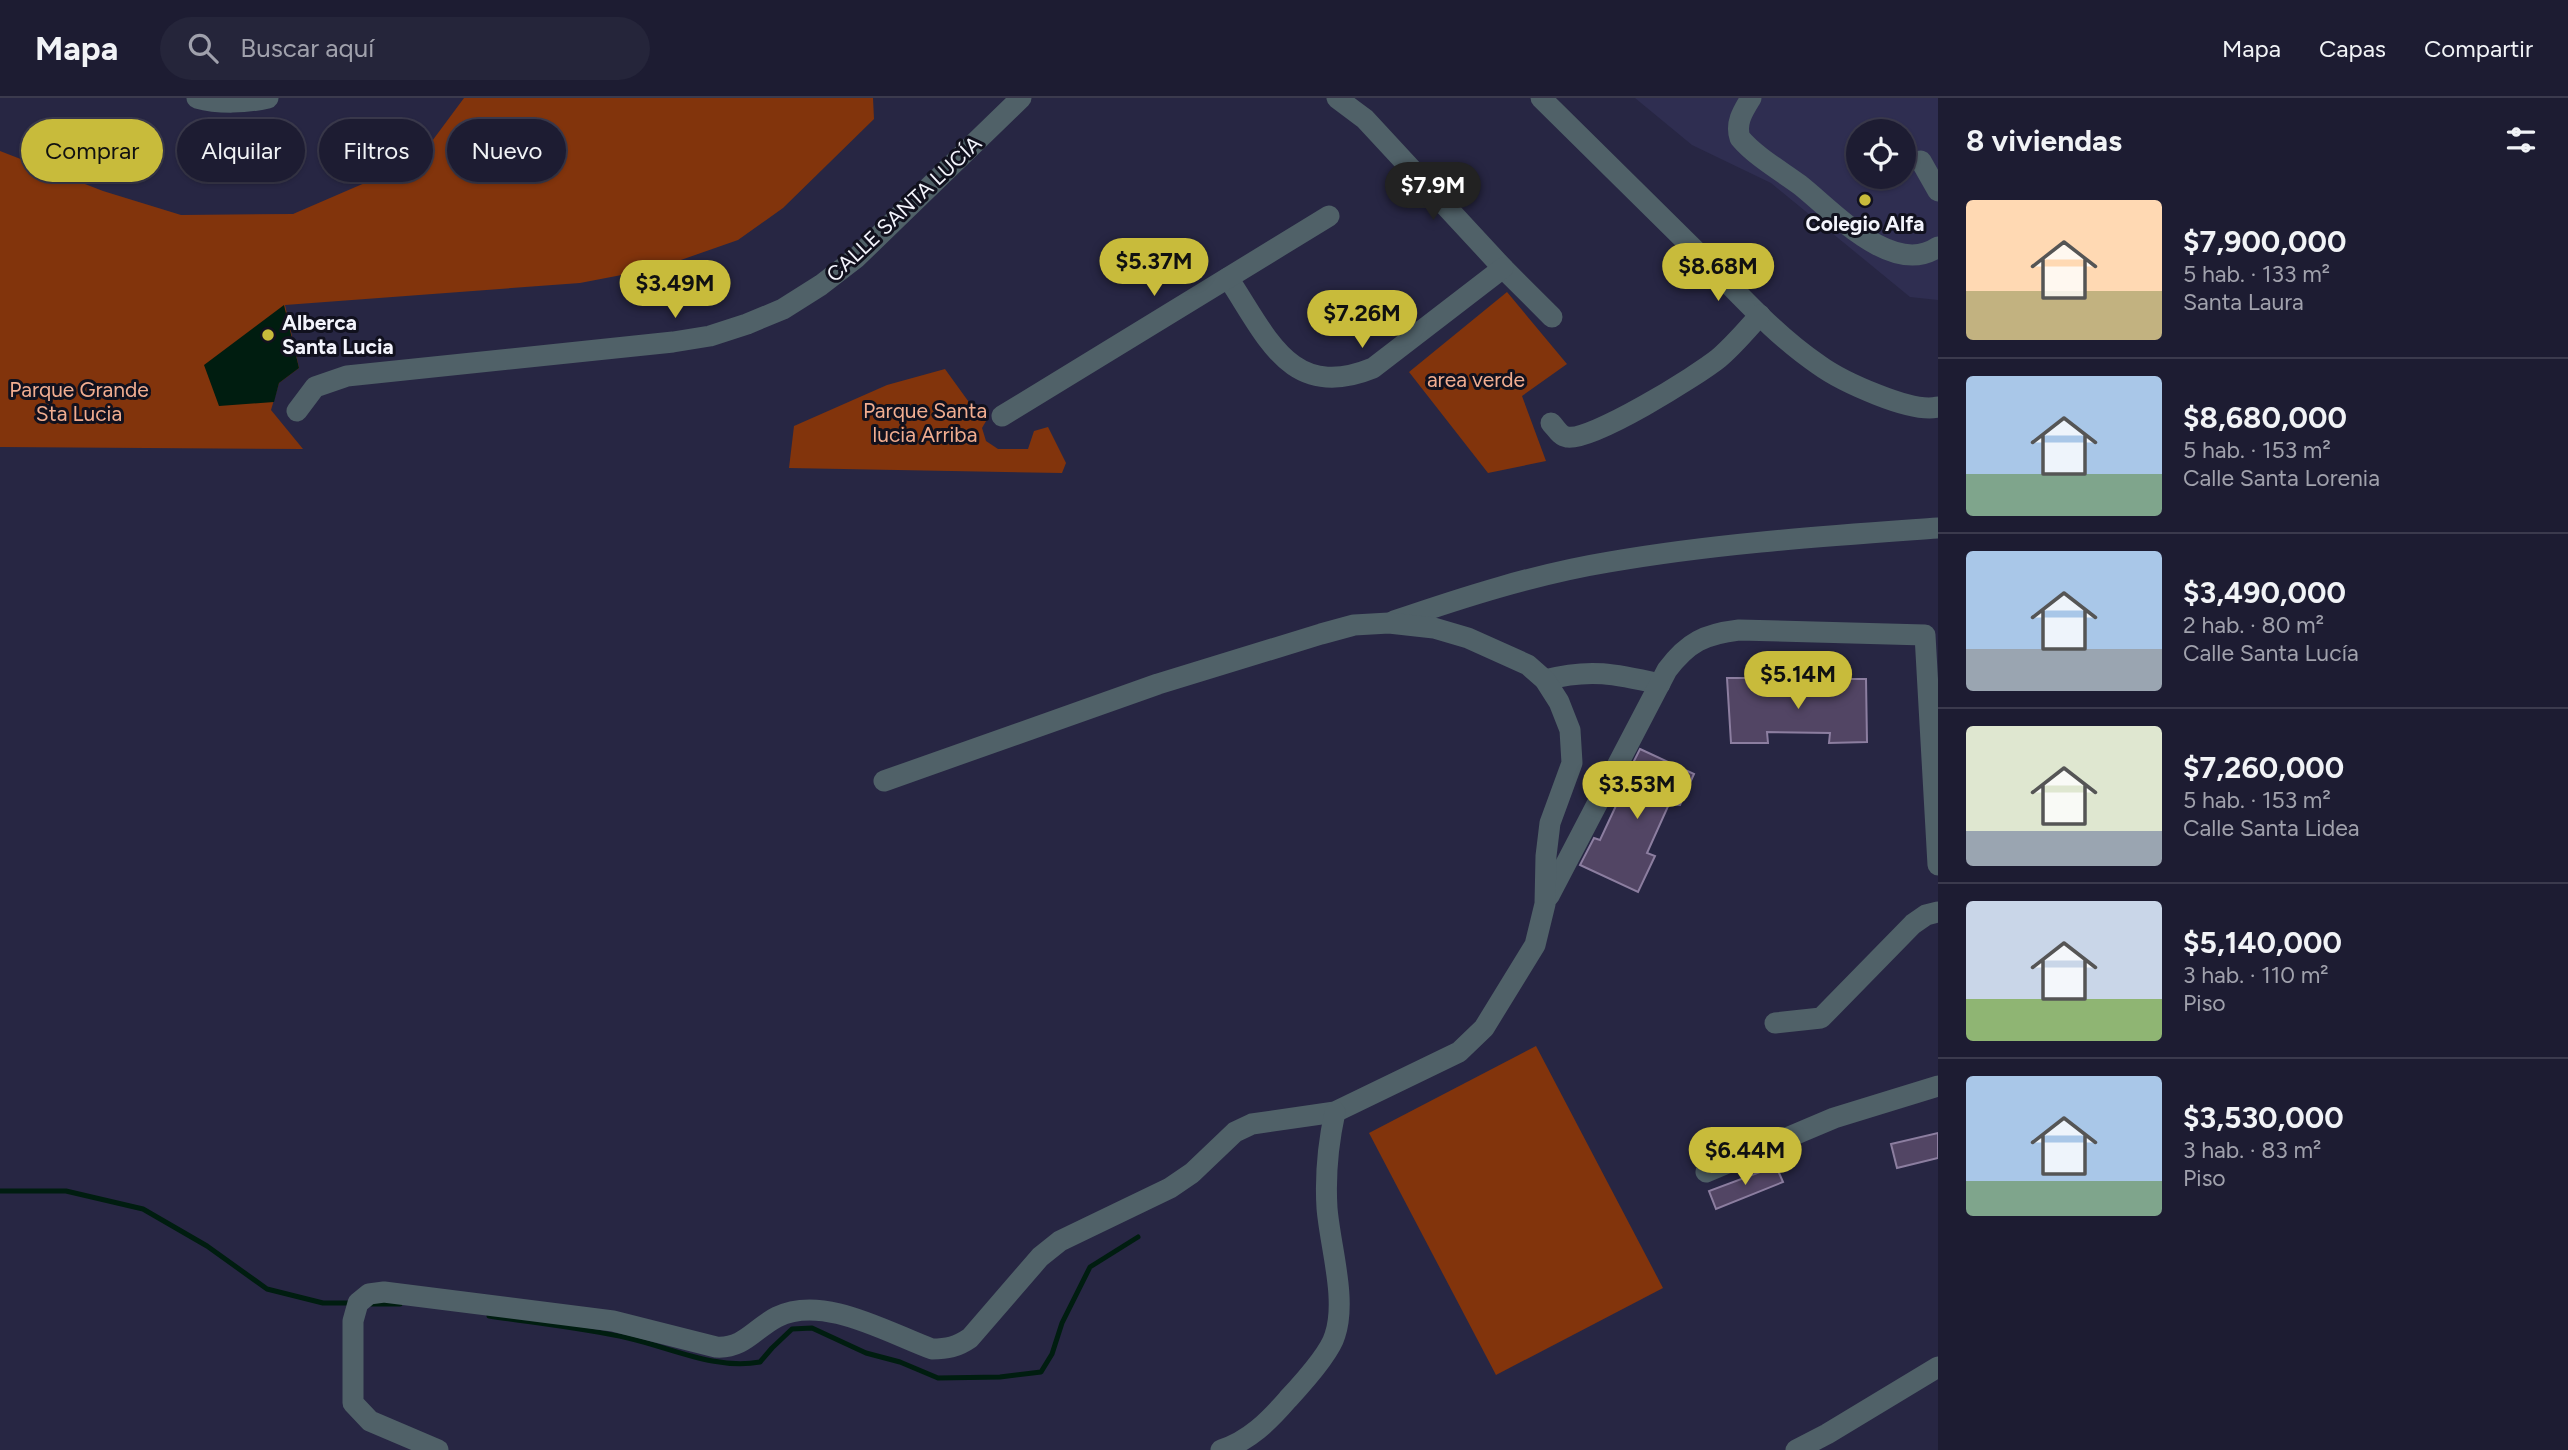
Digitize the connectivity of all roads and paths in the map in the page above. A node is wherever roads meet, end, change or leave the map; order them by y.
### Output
1 (197, 98) edge
2 (268, 98) edge
3 (1021, 98) edge
4 (1337, 98) edge
5 (1541, 98) edge
6 (1751, 98) edge
7 (1921, 161) dead end
8 (1938, 191) edge
9 (1329, 216) dead end
10 (1938, 247) edge
11 (1503, 268) junction
12 (1228, 278) junction
13 (1760, 315) junction
14 (1552, 317) dead end
15 (1938, 407) edge
16 (297, 411) dead end
17 (1002, 416) dead end
18 (1551, 423) dead end
19 (1938, 528) edge
20 (1389, 623) junction
21 (1931, 635) edge
22 (1545, 680) junction
23 (1660, 684) junction
24 (884, 781) dead end
25 (1938, 865) edge
26 (1545, 904) junction
27 (1938, 912) edge
28 (1774, 1023) dead end
29 (1938, 1086) edge
30 (1335, 1112) junction
31 (1706, 1172) dead end
32 (1938, 1367) edge
33 (438, 1450) edge
34 (1220, 1450) edge
35 (1796, 1450) edge

1 - 2 street
3 - 16 street, CALLE SANTA LUCÍA
4 - 11 street
5 - 13 street
6 - 10 street
7 - 8 street
9 - 12 street
11 - 12 street
11 - 14 street
12 - 17 street
13 - 15 street
13 - 18 street
19 - 20 street
20 - 22 street
20 - 24 street
21 - 23 street
21 - 25 street
22 - 23 street
22 - 26 street
23 - 26 street
26 - 30 street
27 - 28 street
29 - 31 street
30 - 33 street
30 - 34 street
32 - 35 street

